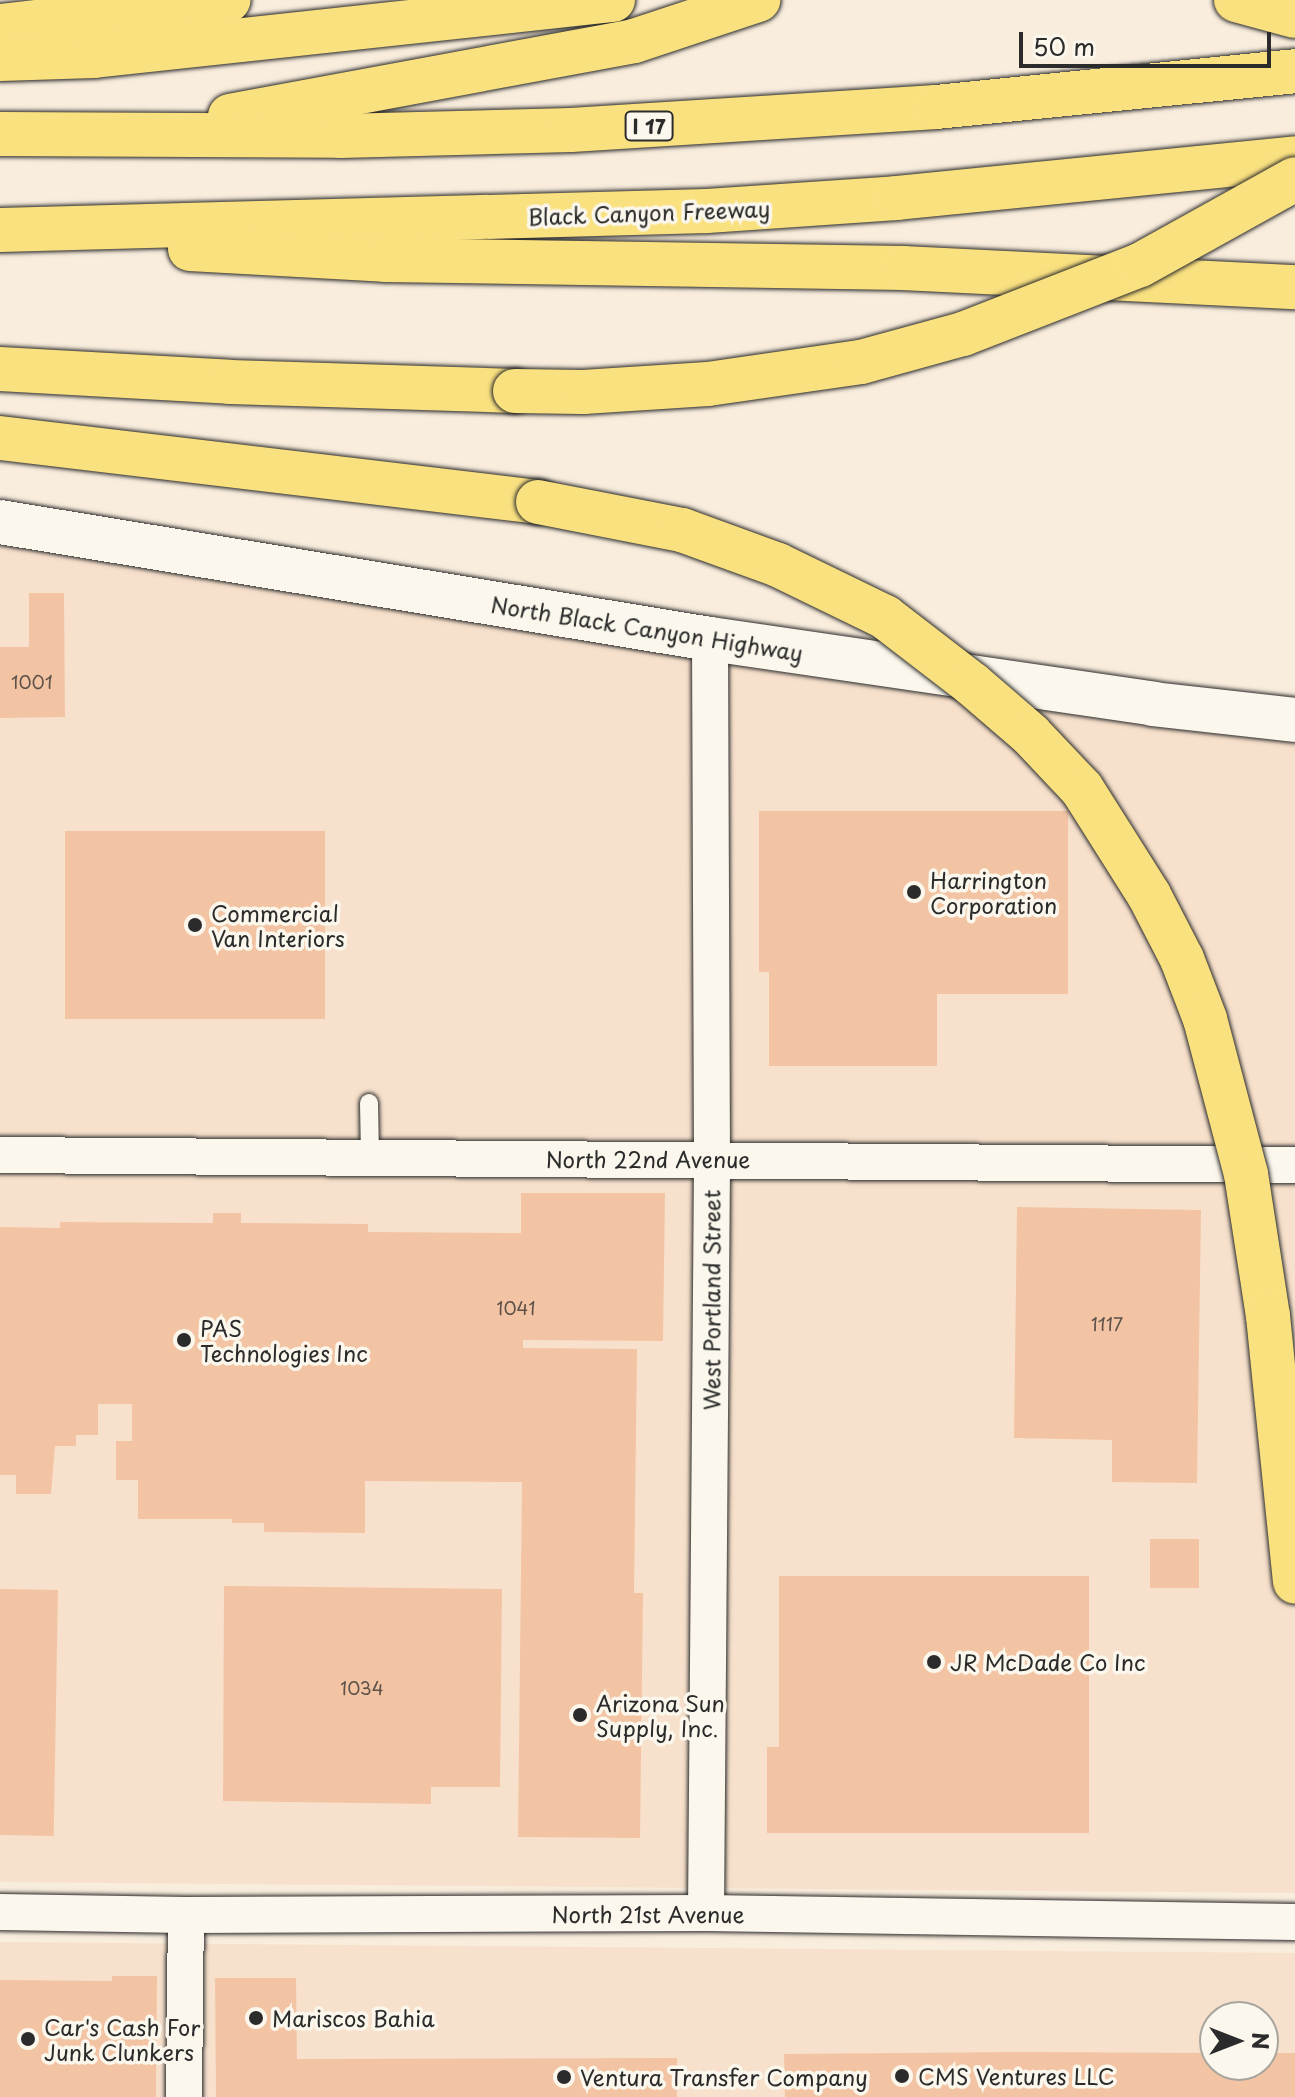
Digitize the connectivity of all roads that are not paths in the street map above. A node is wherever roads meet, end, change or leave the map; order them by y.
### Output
1 (229, 0) edge
2 (613, 0) edge
3 (758, 0) edge
4 (1236, 0) edge
5 (1295, 16) edge
6 (0, 26) edge
7 (0, 59) edge
8 (1295, 71) edge
9 (0, 134) edge
10 (124, 135) junction
11 (1295, 158) edge
12 (1295, 179) edge
13 (0, 232) edge
14 (1295, 287) edge
15 (0, 369) edge
16 (0, 438) edge
17 (0, 522) edge
18 (710, 639) junction
19 (1295, 720) edge
20 (369, 1103) dead end
21 (0, 1155) edge
22 (370, 1157) junction
23 (712, 1159) junction
24 (1295, 1165) edge
25 (1295, 1582) edge
26 (0, 1912) edge
27 (706, 1913) junction
28 (186, 1915) junction
29 (1295, 1922) edge
30 (184, 2097) edge

1 - 6 highway
2 - 7 highway
3 - 10 highway
4 - 5 highway
8 - 10 highway, I 17
9 - 10 highway, I 17
11 - 13 highway, Black Canyon Freeway
12 - 15 highway, bridge
13 - 14 highway
16 - 25 highway, bridge
17 - 18 main road, North Black Canyon Highway
18 - 19 main road, North Black Canyon Highway
18 - 23 street, West Portland Street
20 - 22 lane
21 - 22 street, North 22nd Avenue
22 - 23 street, North 22nd Avenue
23 - 24 street, North 22nd Avenue
23 - 27 street, West Portland Street
26 - 28 street, North 21st Avenue
27 - 28 street, North 21st Avenue
27 - 29 street, North 21st Avenue
28 - 30 street

